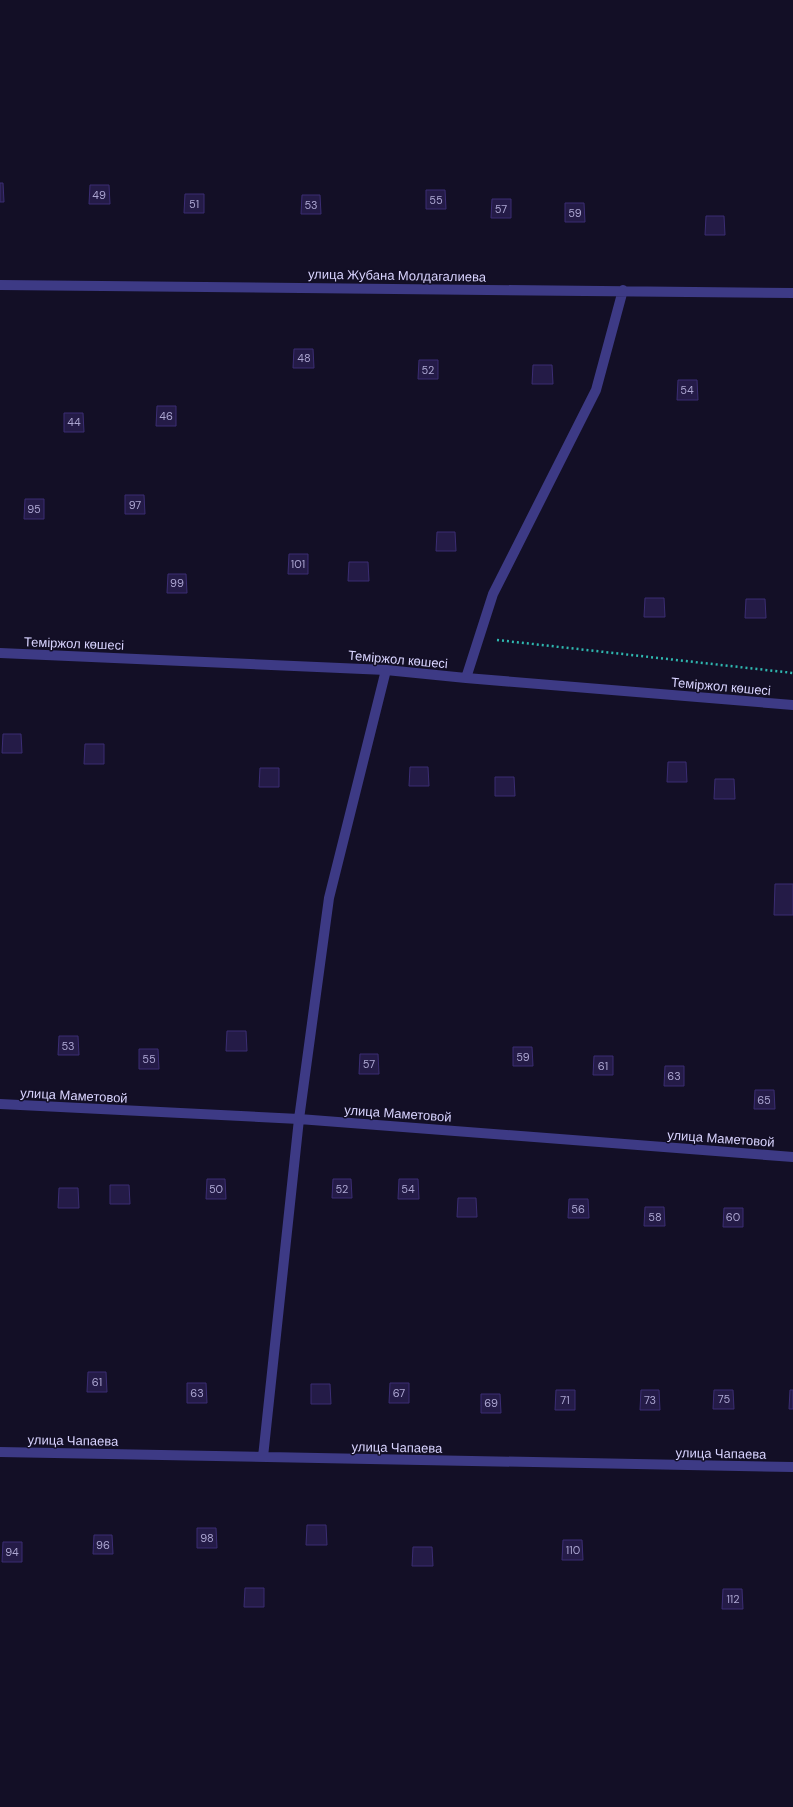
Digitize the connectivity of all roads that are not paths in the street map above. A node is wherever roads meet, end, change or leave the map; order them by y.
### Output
1 (0, 285) edge
2 (623, 290) junction
3 (793, 293) edge
4 (0, 653) edge
5 (386, 670) junction
6 (466, 678) junction
7 (793, 705) edge
8 (0, 1104) edge
9 (299, 1119) junction
10 (793, 1157) edge
11 (0, 1452) edge
12 (263, 1457) junction
13 (793, 1467) edge

1 - 2 street, улица Жубана Молдагалиева
2 - 3 street, улица Жубана Молдагалиева
2 - 6 street
4 - 5 street, Теміржол көшесі
5 - 6 street, Теміржол көшесі
5 - 9 street
6 - 7 street, Теміржол көшесі
8 - 9 street, улица Маметовой
9 - 10 street, улица Маметовой
9 - 12 street
11 - 12 street, улица Чапаева
12 - 13 street, улица Чапаева

